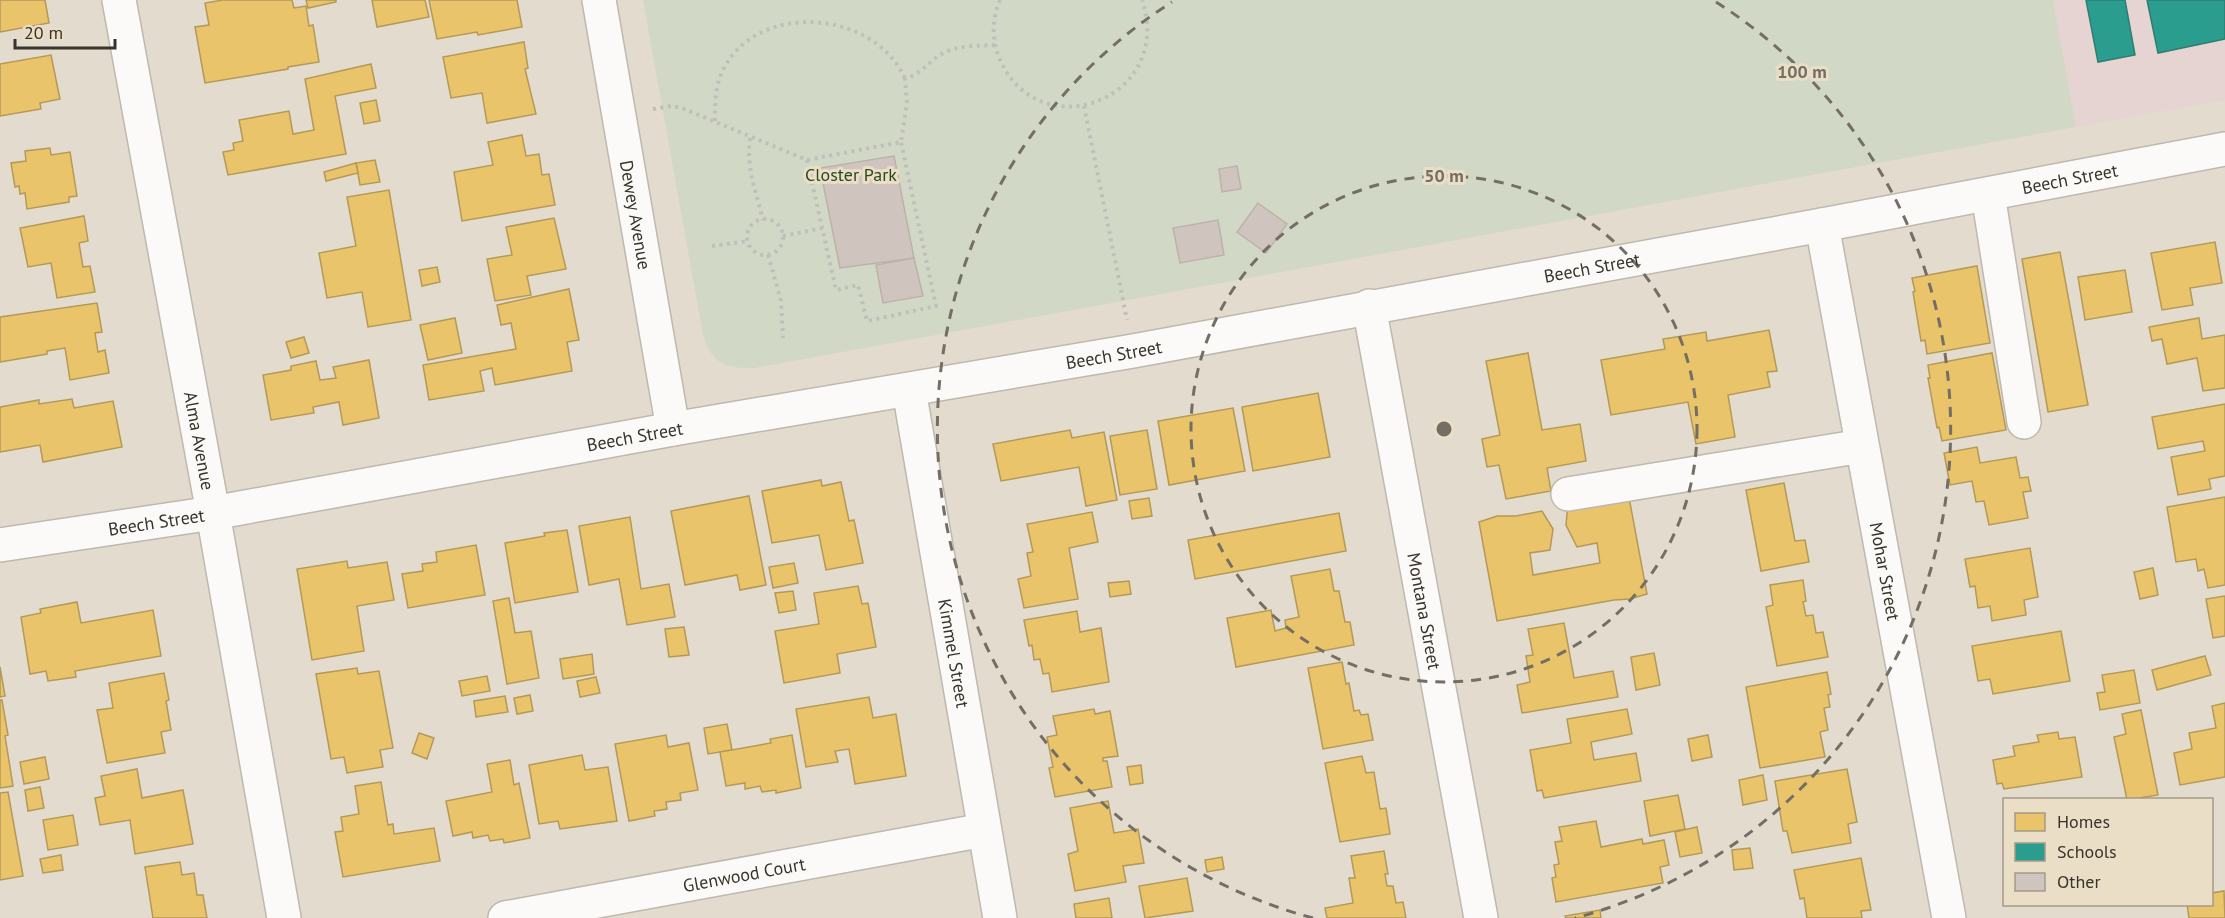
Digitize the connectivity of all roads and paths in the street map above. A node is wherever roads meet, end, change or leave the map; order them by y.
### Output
1 (119, 0) edge
2 (599, 0) edge
3 (1000, 0) edge
4 (1142, 0) edge
5 (996, 45) junction
6 (905, 79) junction
7 (1084, 106) junction
8 (620, 115) junction
9 (715, 122) junction
10 (750, 138) junction
11 (901, 142) junction
12 (2225, 149) edge
13 (807, 160) junction
14 (1988, 194) junction
15 (763, 220) junction
16 (1821, 225) junction
17 (822, 228) junction
18 (783, 236) junction
19 (748, 242) junction
20 (712, 246) dead end
21 (768, 255) junction
22 (1369, 306) junction
23 (783, 338) dead end
24 (1133, 351) junction
25 (909, 390) junction
26 (2024, 422) dead end
27 (673, 429) junction
28 (1862, 446) junction
29 (1568, 495) dead end
30 (213, 513) junction
31 (0, 545) edge
32 (984, 830) junction
33 (284, 918) edge
34 (505, 918) edge
35 (1000, 918) edge
36 (1481, 918) edge
37 (1949, 918) edge

1 - 30 street, Alma Avenue
2 - 8 street, Dewey Avenue
3 - 5 path
4 - 7 path
5 - 6 path
5 - 7 path
6 - 9 path
6 - 11 path
7 - 24 path
8 - 9 path
8 - 27 street, Dewey Avenue
9 - 10 path
10 - 13 path
10 - 15 path
11 - 13 path
11 - 17 path
12 - 14 street, Beech Street
13 - 17 path
14 - 16 street, Beech Street
14 - 26 street
15 - 18 path
15 - 19 path
16 - 22 street, Beech Street
16 - 28 street, Mohar Street
17 - 18 path
18 - 21 path
19 - 20 path
19 - 21 path
21 - 23 path
22 - 24 street, Beech Street
22 - 36 street, Montana Street
24 - 25 street, Beech Street
25 - 27 street, Beech Street
25 - 32 street, Kimmel Street
27 - 30 street, Beech Street
28 - 29 street
28 - 37 street, Mohar Street
30 - 31 street, Beech Street
30 - 33 street, Alma Avenue
32 - 34 street, Glenwood Court
32 - 35 street, Kimmel Street

